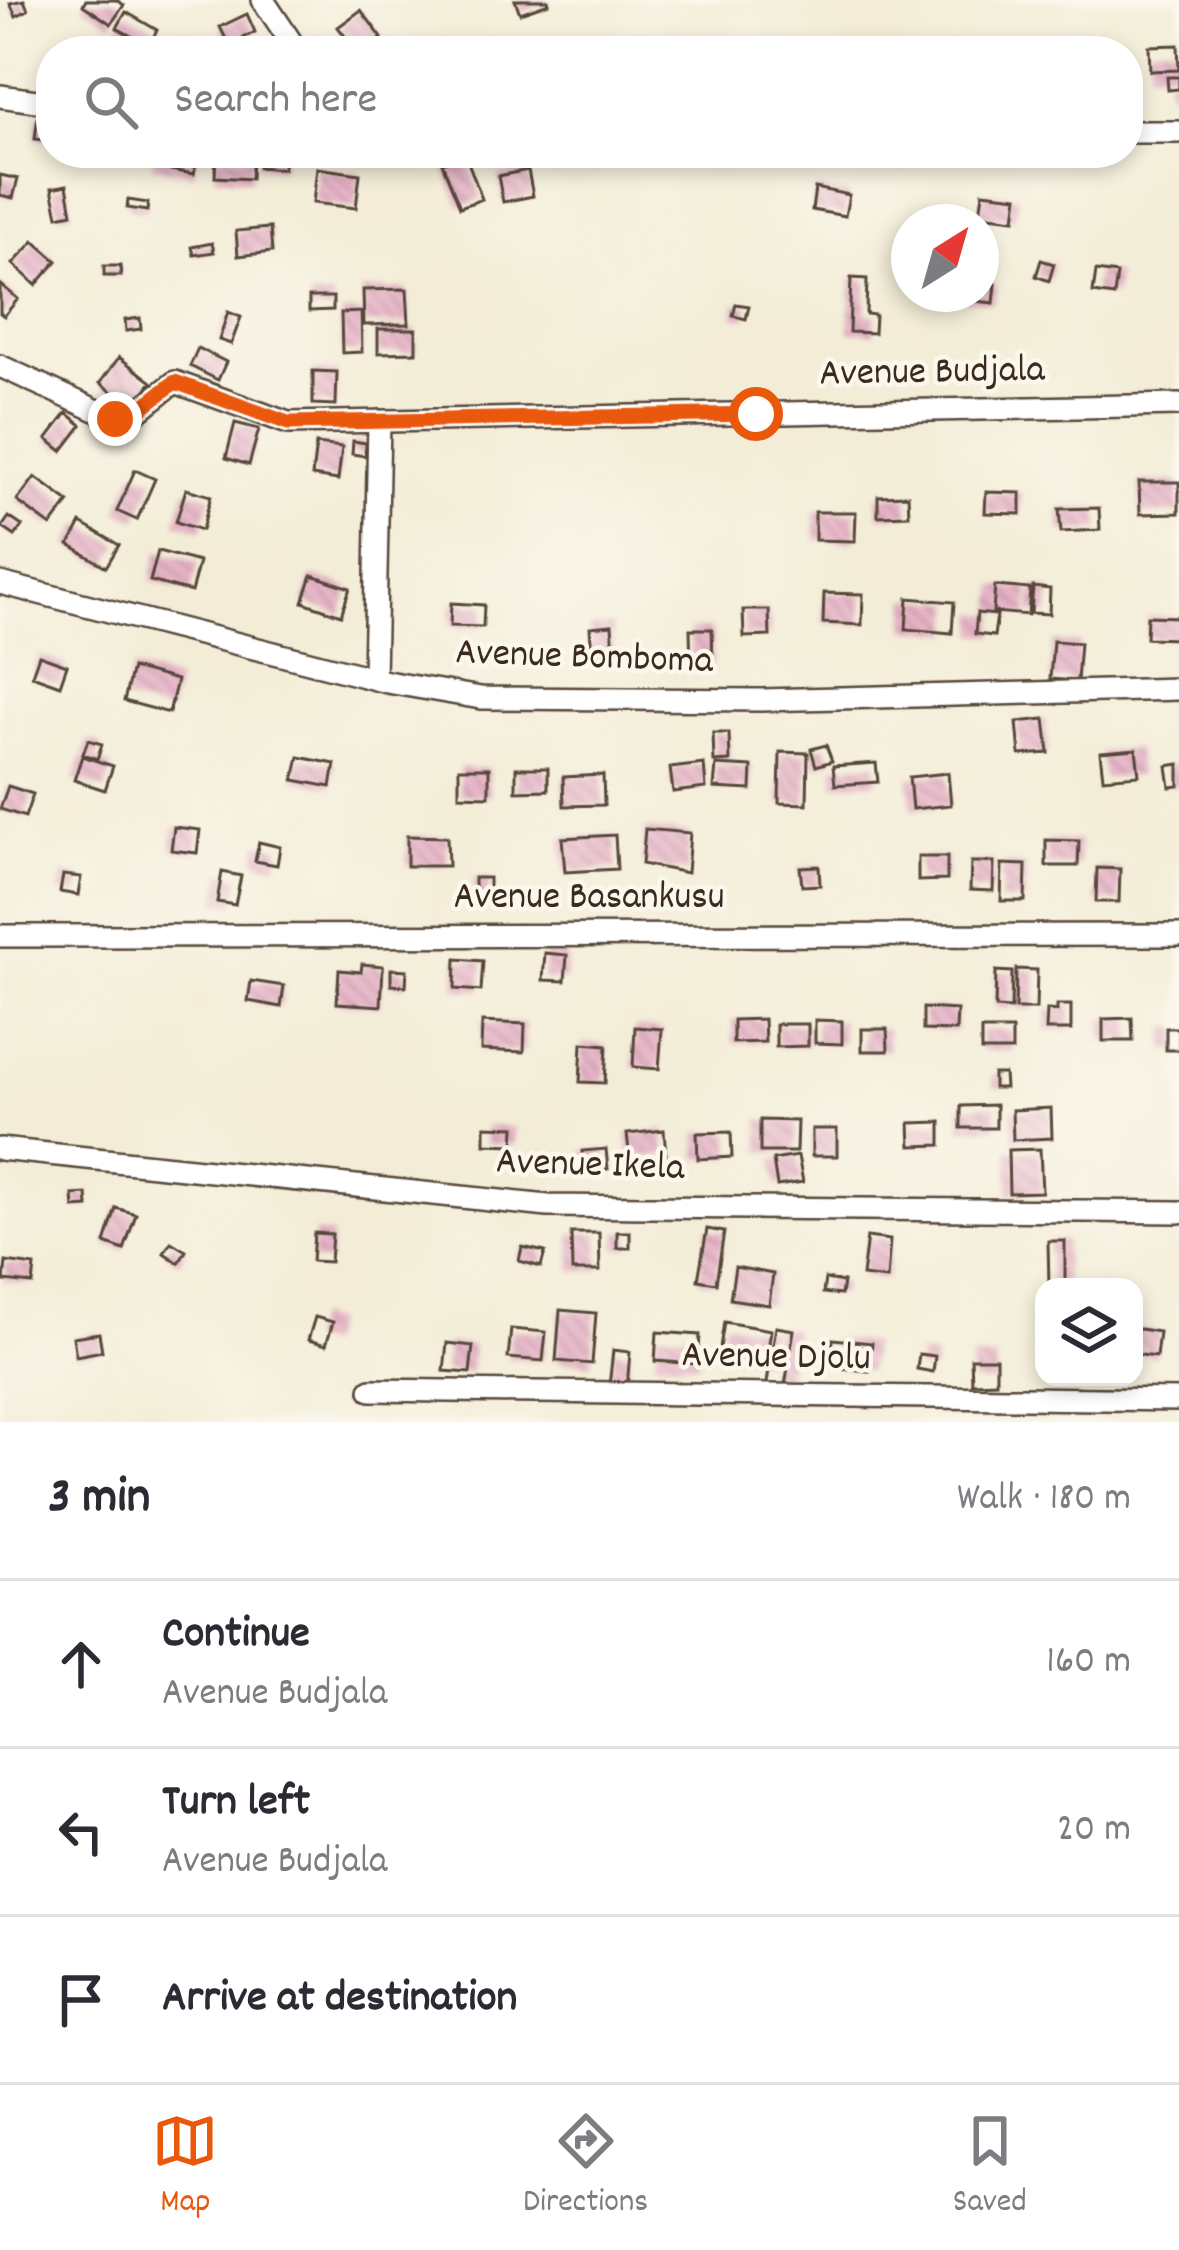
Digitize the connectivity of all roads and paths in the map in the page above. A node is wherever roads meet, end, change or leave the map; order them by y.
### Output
1 (263, 0) edge
2 (287, 36) edge
3 (0, 95) edge
4 (36, 101) edge
5 (1179, 132) edge
6 (1143, 133) edge
7 (0, 366) edge
8 (1179, 405) edge
9 (379, 422) junction
10 (0, 583) edge
11 (374, 678) junction
12 (1179, 689) edge
13 (1179, 935) edge
14 (0, 936) edge
15 (0, 1150) edge
16 (1179, 1212) edge
17 (371, 1390) dead end
18 (1179, 1400) edge

1 - 2 street
3 - 4 street
5 - 6 street
7 - 9 street, Avenue Budjala
8 - 9 street, Avenue Budjala
9 - 11 street
10 - 11 street, Avenue Bomboma
11 - 12 street, Avenue Bomboma
13 - 14 street, Avenue Basankusu
15 - 16 street, Avenue Ikela
17 - 18 street, Avenue Djolu

